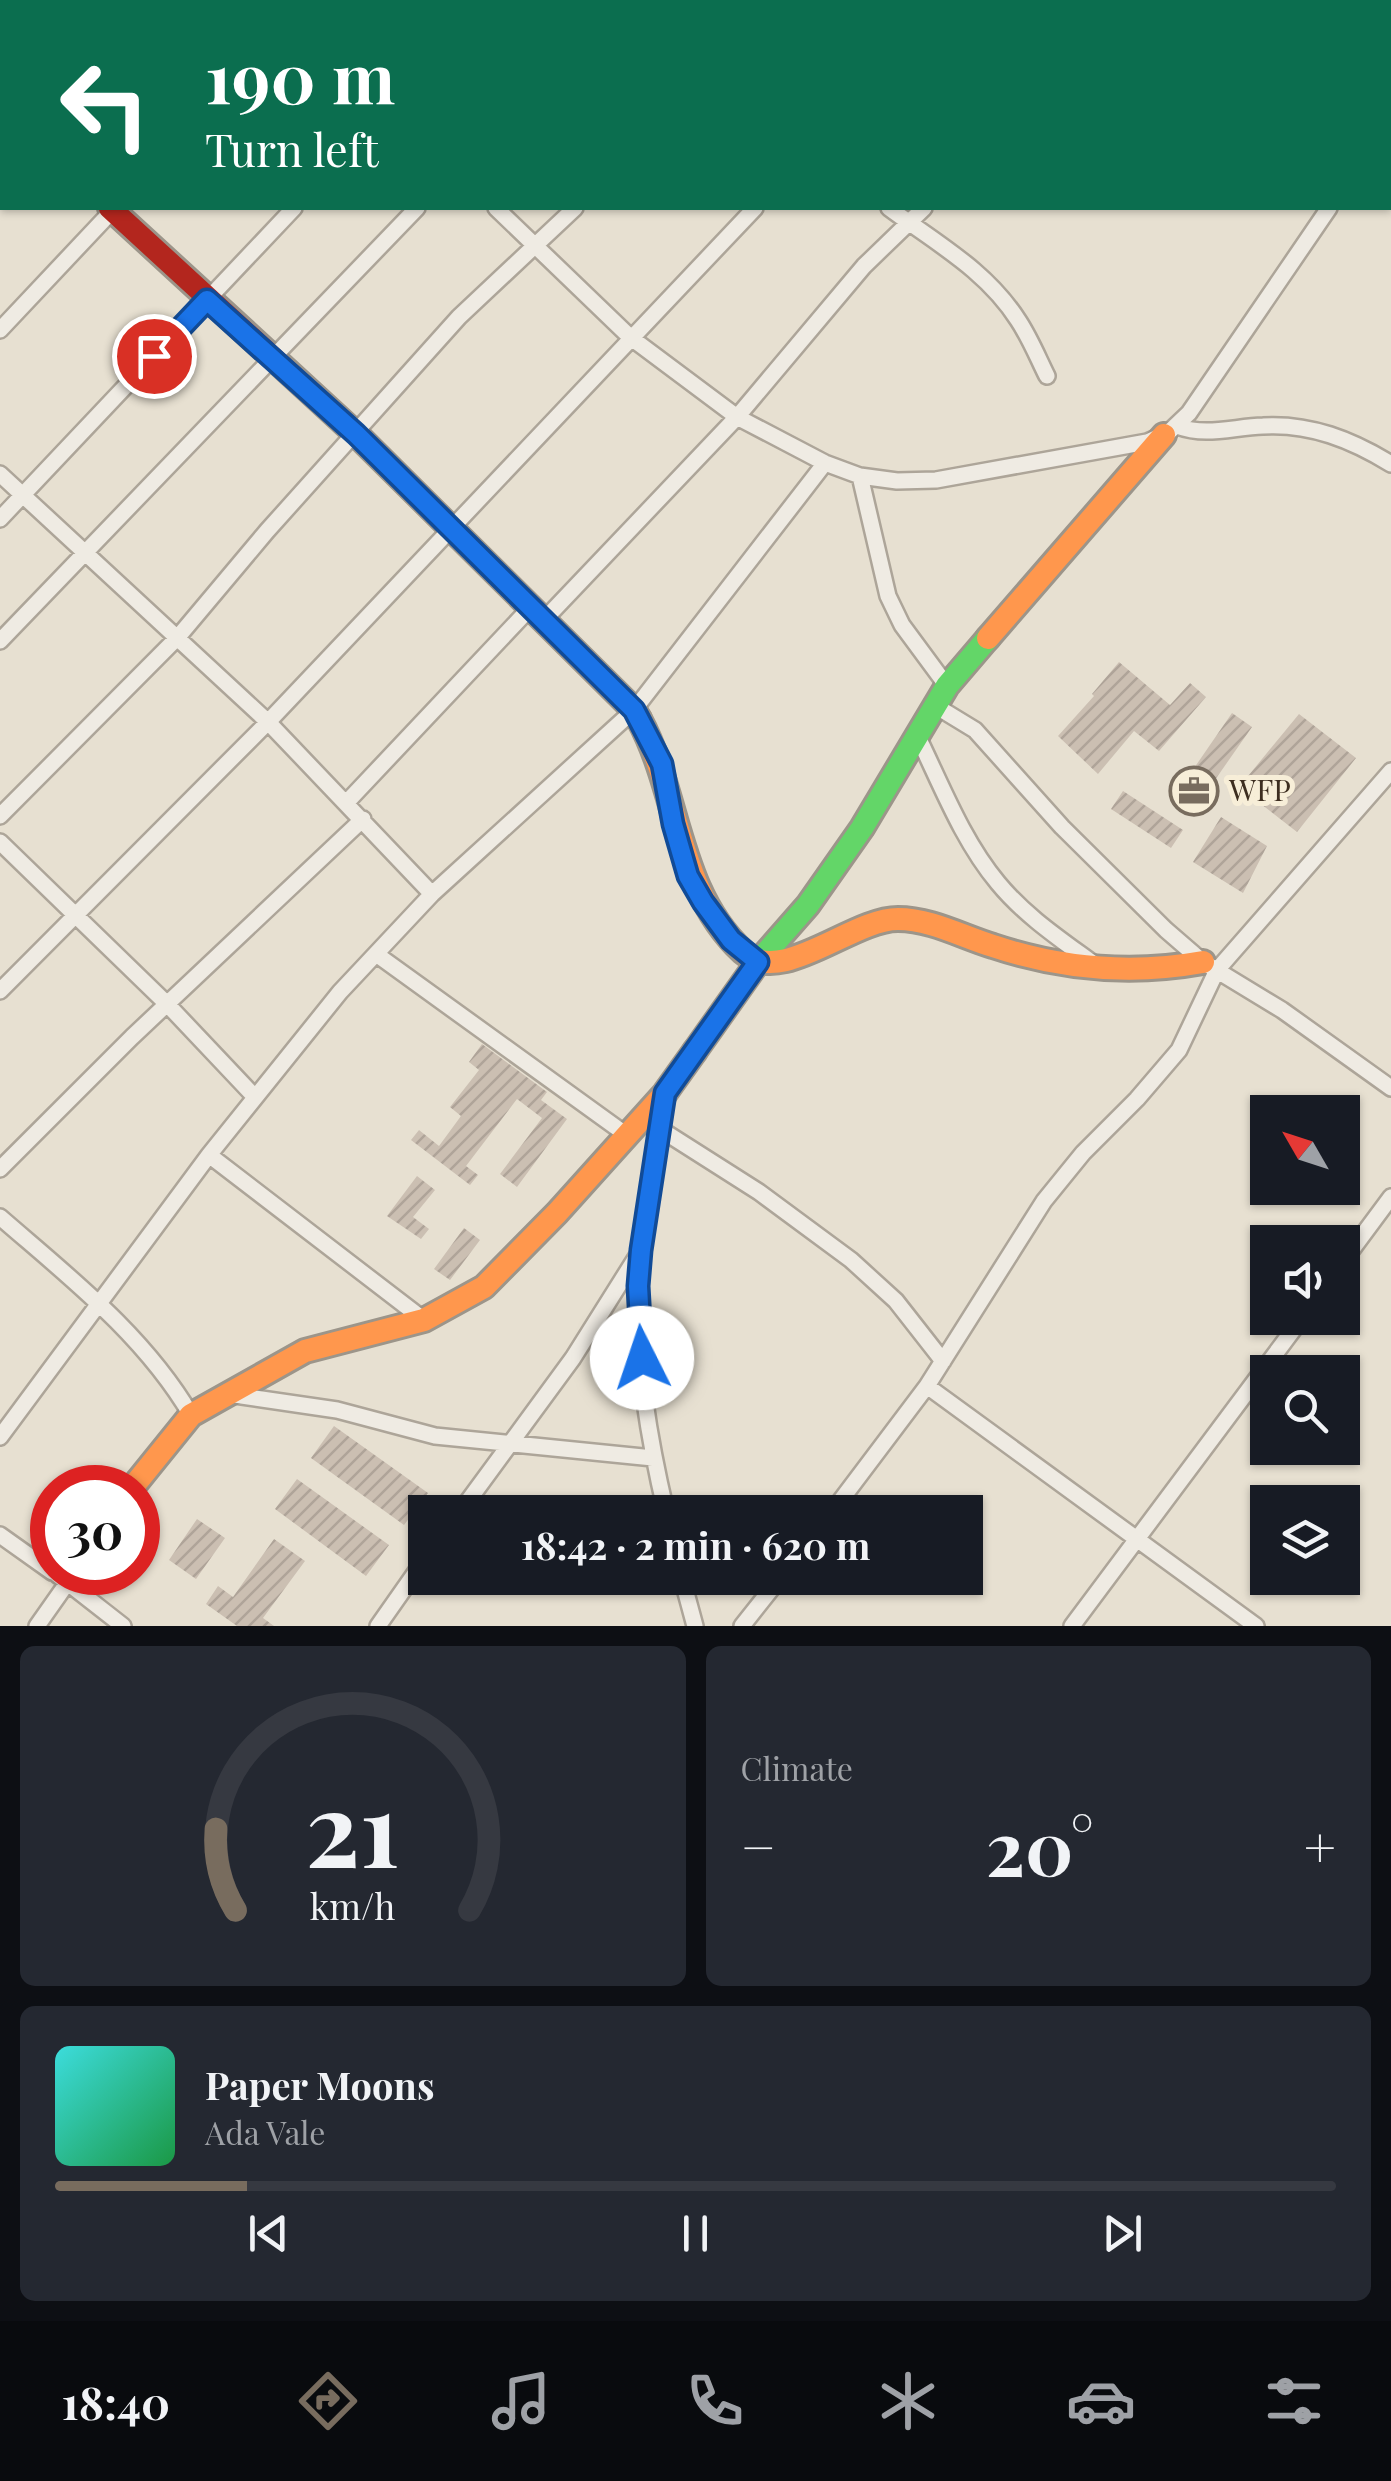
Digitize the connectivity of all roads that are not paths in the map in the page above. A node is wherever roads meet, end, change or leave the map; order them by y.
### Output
1 (110, 210) edge
2 (112, 210) edge
3 (292, 210) edge
4 (415, 210) edge
5 (498, 210) edge
6 (572, 210) edge
7 (753, 210) edge
8 (893, 210) edge
9 (922, 210) edge
10 (1327, 210) edge
11 (908, 222) junction
12 (534, 244) junction
13 (207, 300) junction
14 (0, 330) edge
15 (630, 337) junction
16 (269, 358) junction
17 (1047, 376) dead end
18 (737, 417) junction
19 (1170, 430) junction
20 (356, 434) junction
21 (825, 462) junction
22 (1391, 464) edge
23 (0, 474) edge
24 (860, 476) junction
25 (22, 496) junction
26 (0, 519) edge
27 (449, 530) junction
28 (83, 553) junction
29 (537, 614) junction
30 (178, 637) junction
31 (0, 641) edge
32 (941, 696) junction
33 (634, 710) junction
34 (268, 722) junction
35 (916, 735) junction
36 (1391, 771) edge
37 (347, 802) junction
38 (0, 816) edge
39 (363, 819) junction
40 (0, 842) edge
41 (432, 894) junction
42 (76, 914) junction
43 (376, 954) junction
44 (758, 962) junction
45 (1210, 966) junction
46 (1101, 970) junction
47 (0, 991) edge
48 (167, 1004) junction
49 (1391, 1088) edge
50 (665, 1093) junction
51 (254, 1096) junction
52 (660, 1130) junction
53 (628, 1136) junction
54 (208, 1155) junction
55 (0, 1169) edge
56 (1391, 1198) edge
57 (0, 1217) edge
58 (1360, 1239) edge
59 (641, 1250) junction
60 (98, 1303) junction
61 (424, 1320) junction
62 (1289, 1335) edge
63 (942, 1361) junction
64 (926, 1386) junction
65 (228, 1394) junction
66 (190, 1415) junction
67 (0, 1437) edge
68 (510, 1443) junction
69 (653, 1458) junction
70 (150, 1465) edge
71 (472, 1495) edge
72 (662, 1495) edge
73 (845, 1495) edge
74 (0, 1535) edge
75 (1137, 1540) junction
76 (30, 1556) edge
77 (408, 1583) edge
78 (60, 1595) edge
79 (90, 1595) edge
80 (687, 1595) edge
81 (767, 1595) edge
82 (37, 1626) edge
83 (123, 1626) edge
84 (378, 1626) edge
85 (695, 1626) edge
86 (742, 1626) edge
87 (1072, 1626) edge
88 (1256, 1626) edge

1 - 14 street
2 - 13 street
3 - 13 street
4 - 16 street
5 - 12 street
6 - 12 street
7 - 15 street
8 - 11 street
9 - 11 street
10 - 19 street
11 - 17 street
11 - 18 street
12 - 15 street
12 - 20 street
13 - 16 street
13 - 25 street
15 - 18 street
15 - 27 street
16 - 20 street
16 - 28 street
18 - 21 street
18 - 29 street
19 - 22 street
19 - 24 street
19 - 32 street
20 - 27 street
20 - 30 street
21 - 24 street
21 - 33 street
23 - 25 street
24 - 32 street
25 - 26 street
25 - 28 street
27 - 29 street
27 - 34 street
28 - 30 street
28 - 31 street
29 - 33 street
29 - 37 street
30 - 34 street
30 - 38 street
32 - 35 street
32 - 45 street
33 - 41 street
33 - 44 street
34 - 37 street
34 - 42 street
35 - 44 street
35 - 46 street
36 - 45 street
37 - 39 street
39 - 41 street
39 - 48 street
40 - 42 street
41 - 43 street
42 - 47 street
42 - 48 street
43 - 51 street
43 - 53 street
44 - 46 street
44 - 50 street
45 - 46 street
45 - 49 street
45 - 63 street
48 - 51 street
48 - 55 street
50 - 52 street
50 - 53 street
51 - 54 street
52 - 59 street
52 - 63 street
53 - 61 street
54 - 60 street
54 - 61 street
56 - 58 street
57 - 60 street
59 - 68 street
59 - 69 street
60 - 66 street
60 - 67 street
61 - 65 street
62 - 75 street
63 - 64 street
64 - 73 street
64 - 75 street
65 - 66 street
65 - 68 street
66 - 70 street
68 - 69 street
68 - 71 street
69 - 72 street
74 - 76 street
75 - 87 street
75 - 88 street
77 - 84 street
78 - 82 street
79 - 83 street
80 - 85 street
81 - 86 street

